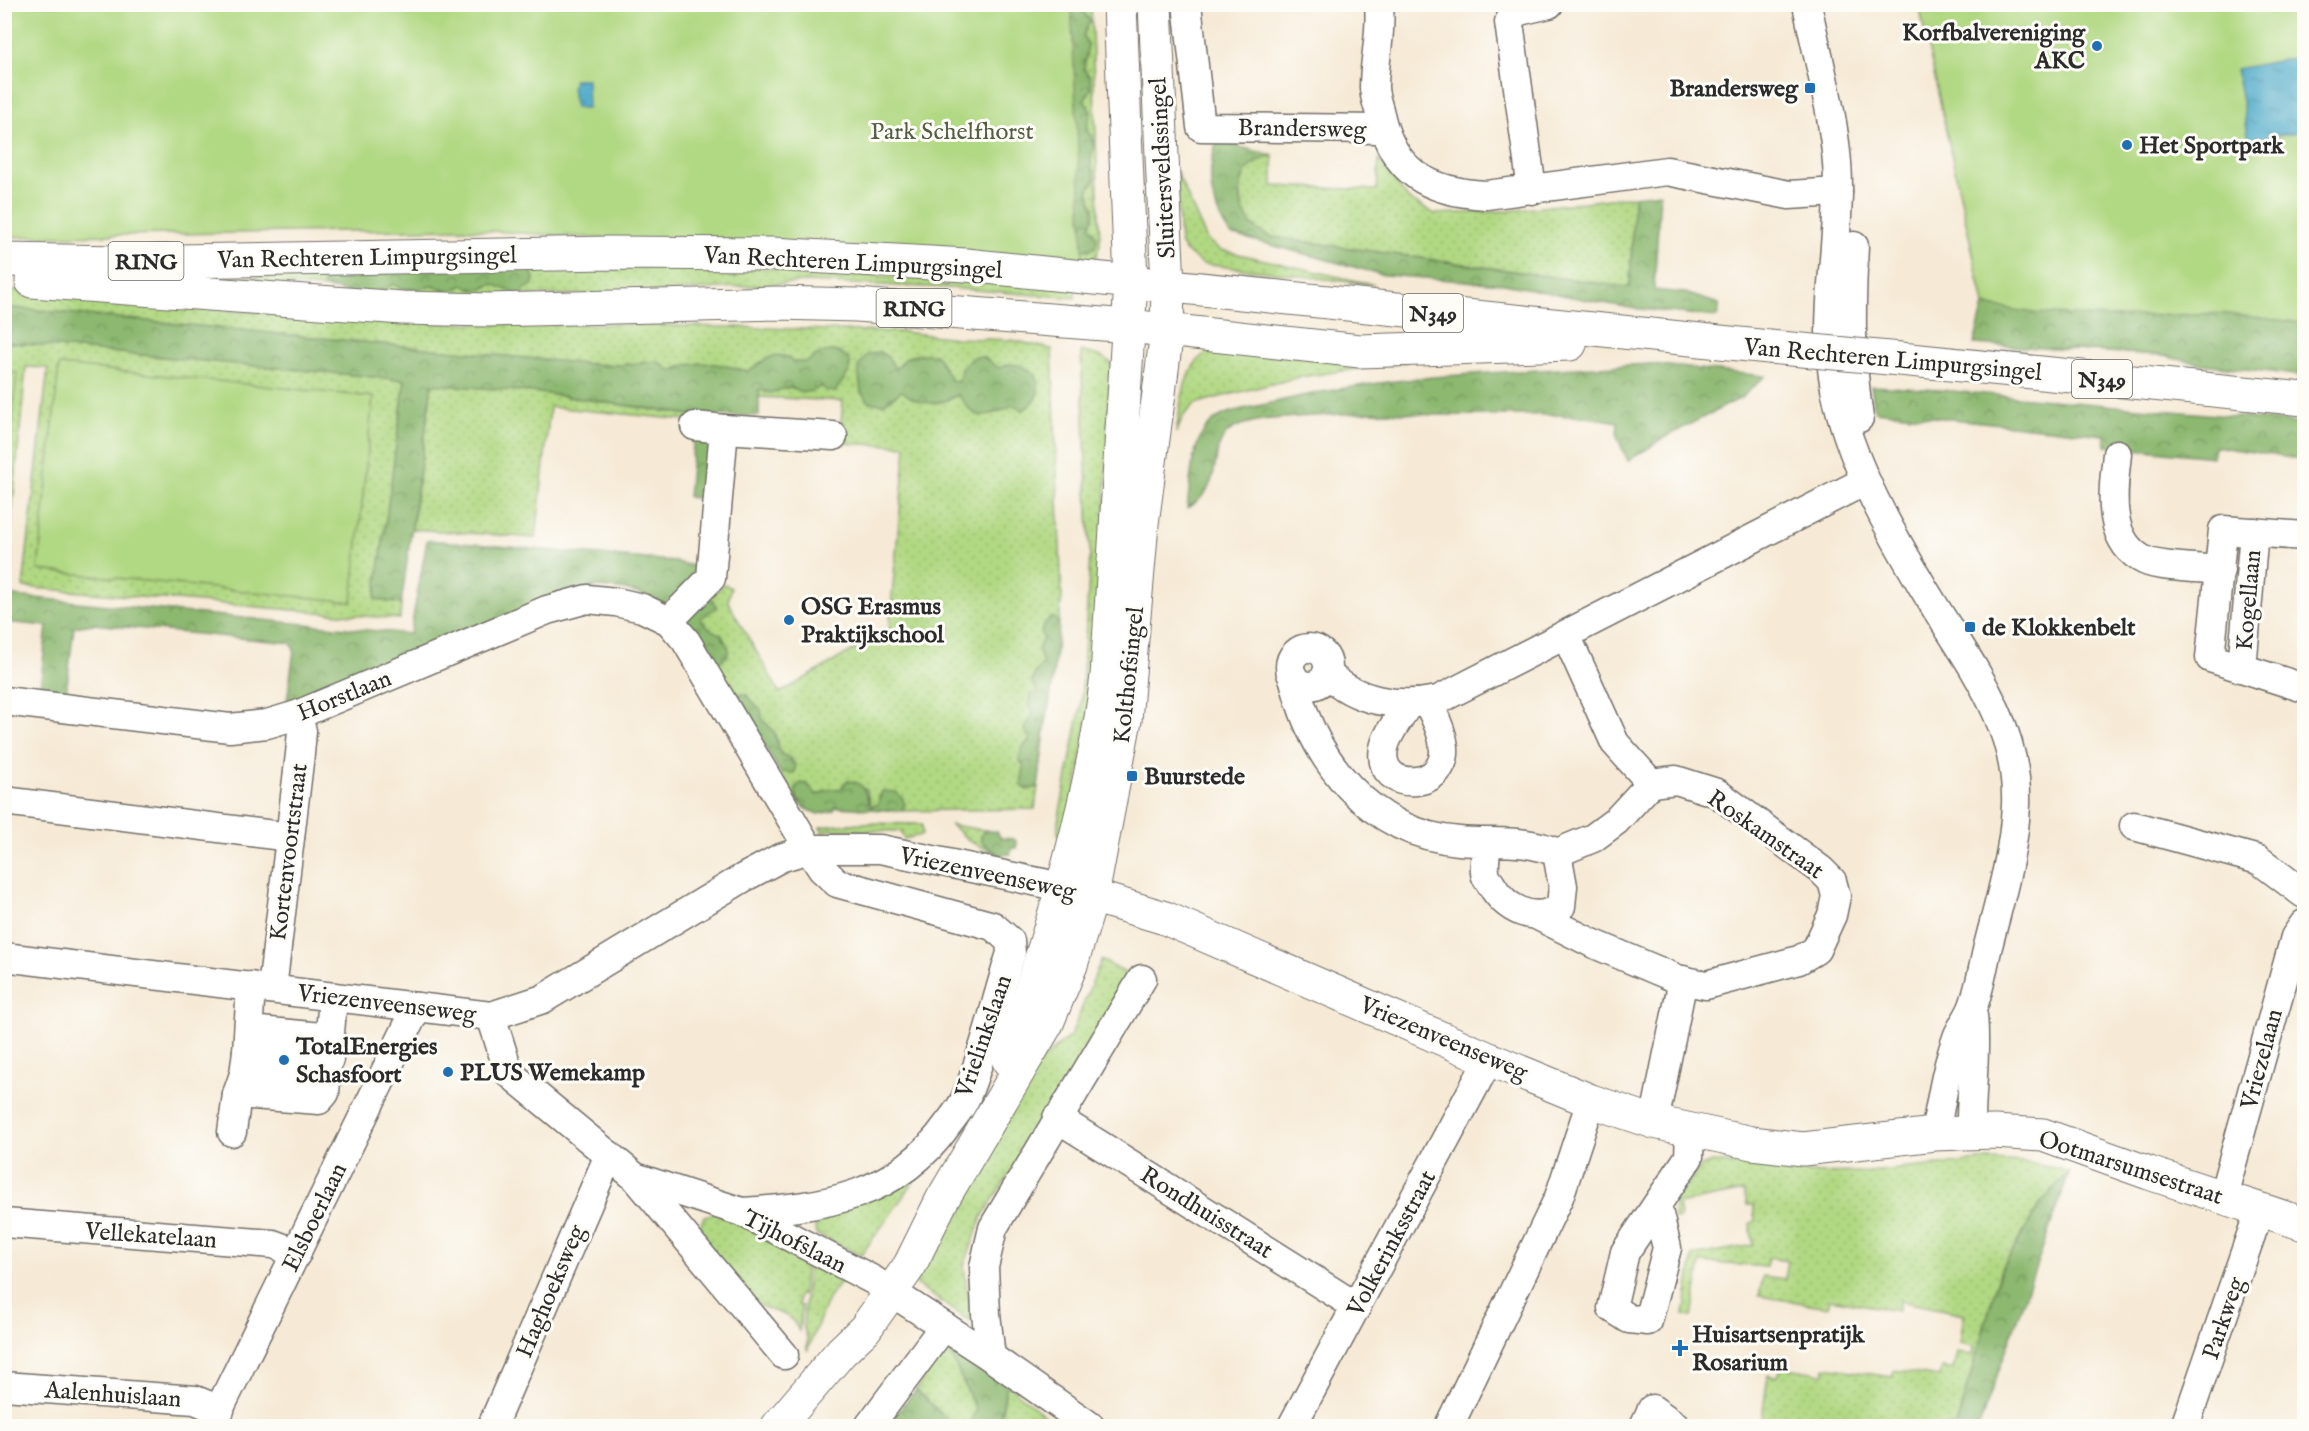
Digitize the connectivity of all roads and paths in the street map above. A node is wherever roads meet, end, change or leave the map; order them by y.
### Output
1 (1120, 4) edge
2 (1155, 4) edge
3 (1187, 4) edge
4 (1379, 4) edge
5 (1549, 4) edge
6 (1807, 4) edge
7 (1201, 127) joint
8 (1383, 129) junction
9 (1532, 190) junction
10 (1838, 192) junction
11 (4, 260) edge
12 (4, 279) edge
13 (1131, 282) junction
14 (1168, 286) junction
15 (1130, 326) junction
16 (1167, 331) junction
17 (1697, 340) junction
18 (2304, 399) edge
19 (695, 426) dead end
20 (724, 429) junction
21 (833, 436) dead end
22 (2117, 454) dead end
23 (1865, 481) junction
24 (2254, 532) junction
25 (2304, 536) edge
26 (2220, 570) junction
27 (669, 621) junction
28 (1566, 635) junction
29 (2242, 668) junction
30 (2304, 688) edge
31 (4, 701) edge
32 (297, 715) junction
33 (1651, 783) junction
34 (4, 801) edge
35 (2134, 826) dead end
36 (290, 837) junction
37 (1487, 843) junction
38 (809, 849) junction
39 (1557, 854) junction
40 (1077, 892) junction
41 (2304, 894) edge
42 (1536, 915) junction
43 (2304, 924) edge
44 (4, 957) edge
45 (1142, 979) dead end
46 (1683, 980) junction
47 (262, 987) junction
48 (333, 997) junction
49 (417, 1007) junction
50 (1972, 1008) junction
51 (491, 1016) junction
52 (329, 1058) junction
53 (1489, 1059) junction
54 (244, 1062) junction
55 (1591, 1101) junction
56 (1057, 1118) junction
57 (1653, 1122) junction
58 (1690, 1131) junction
59 (232, 1132) dead end
60 (1971, 1132) junction
61 (1935, 1134) junction
62 (609, 1155) junction
63 (635, 1177) junction
64 (2223, 1196) junction
65 (1657, 1206) dead end
66 (2260, 1209) junction
67 (741, 1212) junction
68 (4, 1223) edge
69 (2304, 1224) edge
70 (297, 1253) junction
71 (882, 1286) junction
72 (1357, 1307) junction
73 (944, 1326) junction
74 (784, 1355) dead end
75 (992, 1357) junction
76 (4, 1386) edge
77 (216, 1418) edge
78 (492, 1426) edge
79 (778, 1426) edge
80 (869, 1426) edge
81 (1090, 1426) edge
82 (1292, 1426) edge
83 (1449, 1426) edge
84 (1644, 1426) edge
85 (1676, 1426) edge
86 (2185, 1426) edge

1 - 13 main road, Sluitersveldssingel
2 - 14 main road, Sluitersveldssingel
3 - 7 street, Sluitersveldssingel
4 - 8 street
5 - 9 street
6 - 10 street
7 - 8 street, Brandersweg
8 - 9 street, Brandersweg
9 - 10 street, Brandersweg
10 - 23 street
11 - 13 main road, Van Rechteren Limpurgsingel / RING
12 - 15 main road, Van Rechteren Limpurgsingel / RING
13 - 14 main road, Van Rechteren Limpurgsingel / RING
13 - 15 main road, Sluitersveldssingel
14 - 16 main road, Sluitersveldssingel
14 - 17 main road, Van Rechteren Limpurgsingel / N349
15 - 16 main road, Van Rechteren Limpurgsingel / N349
15 - 40 main road, Kolthofsingel
16 - 17 main road, Van Rechteren Limpurgsingel / N349
16 - 40 main road, Kolthofsingel
17 - 18 main road, Van Rechteren Limpurgsingel / N349, bridge
19 - 20 street
20 - 21 street
20 - 27 street
22 - 26 street, Kogellaan
23 - 28 street
23 - 50 street
24 - 25 street, Kogellaan
24 - 26 street, Kogellaan
24 - 29 street, Kogellaan
26 - 29 street, Kogellaan
27 - 32 street, Horstlaan
27 - 38 street, Horstlaan
28 - 33 street
28 - 37 street
29 - 30 street, Kogellaan
31 - 32 street, Horstlaan
32 - 36 street, Kortenvoortstraat
33 - 39 street
33 - 46 street, Roskamstraat
34 - 36 street
35 - 41 street
36 - 47 street, Kortenvoortstraat
37 - 39 street
37 - 42 street, Roskamstraat
38 - 40 street, Vriezenveenseweg
38 - 51 street, Vriezenveenseweg
38 - 67 street, Vrielinkslaan
39 - 42 street
40 - 53 main road, Vriezenveenseweg
40 - 71 main road, Kolthofsingel
42 - 46 street, Roskamstraat
43 - 64 street, Vriezelaan
44 - 47 street, Vriezenveenseweg
45 - 56 street
46 - 57 street
47 - 48 street, Vriezenveenseweg
47 - 54 street, Kortenvoortstraat
48 - 49 street, Vriezenveenseweg
48 - 52 street
49 - 51 street, Vriezenveenseweg
49 - 70 street, Elsboerlaan
50 - 60 street
50 - 61 street
51 - 62 street, Tijhofslaan
52 - 54 street
52 - 54 street
53 - 55 main road, Vriezenveenseweg
53 - 72 street, Volkerinksstraat
54 - 59 street, Kortenvoortstraat
55 - 57 main road, Vriezenveenseweg
55 - 83 street
56 - 72 street, Rondhuisstraat
56 - 75 street
57 - 58 main road, Vriezenveenseweg
58 - 61 main road, Vriezenveenseweg
58 - 65 street
60 - 61 main road, Vriezenveenseweg
60 - 64 main road, Ootmarsumsestraat
62 - 63 street, Tijhofslaan
62 - 78 street, Haghoeksweg
63 - 67 street, Tijhofslaan
63 - 74 street, Tijhofslaan
64 - 66 main road, Ootmarsumsestraat
66 - 69 main road, Ootmarsumsestraat
66 - 86 street, Parkweg
67 - 71 street, Tijhofslaan
68 - 70 street, Vellekatelaan
70 - 77 street, Elsboerlaan
71 - 73 street, Tijhofslaan
71 - 79 main road, Kolthofsingel
72 - 82 street, Volkerinksstraat
73 - 75 street, Tijhofslaan
73 - 80 street
75 - 81 street, Tijhofslaan
76 - 77 street, Aalenhuislaan
84 - 85 street

